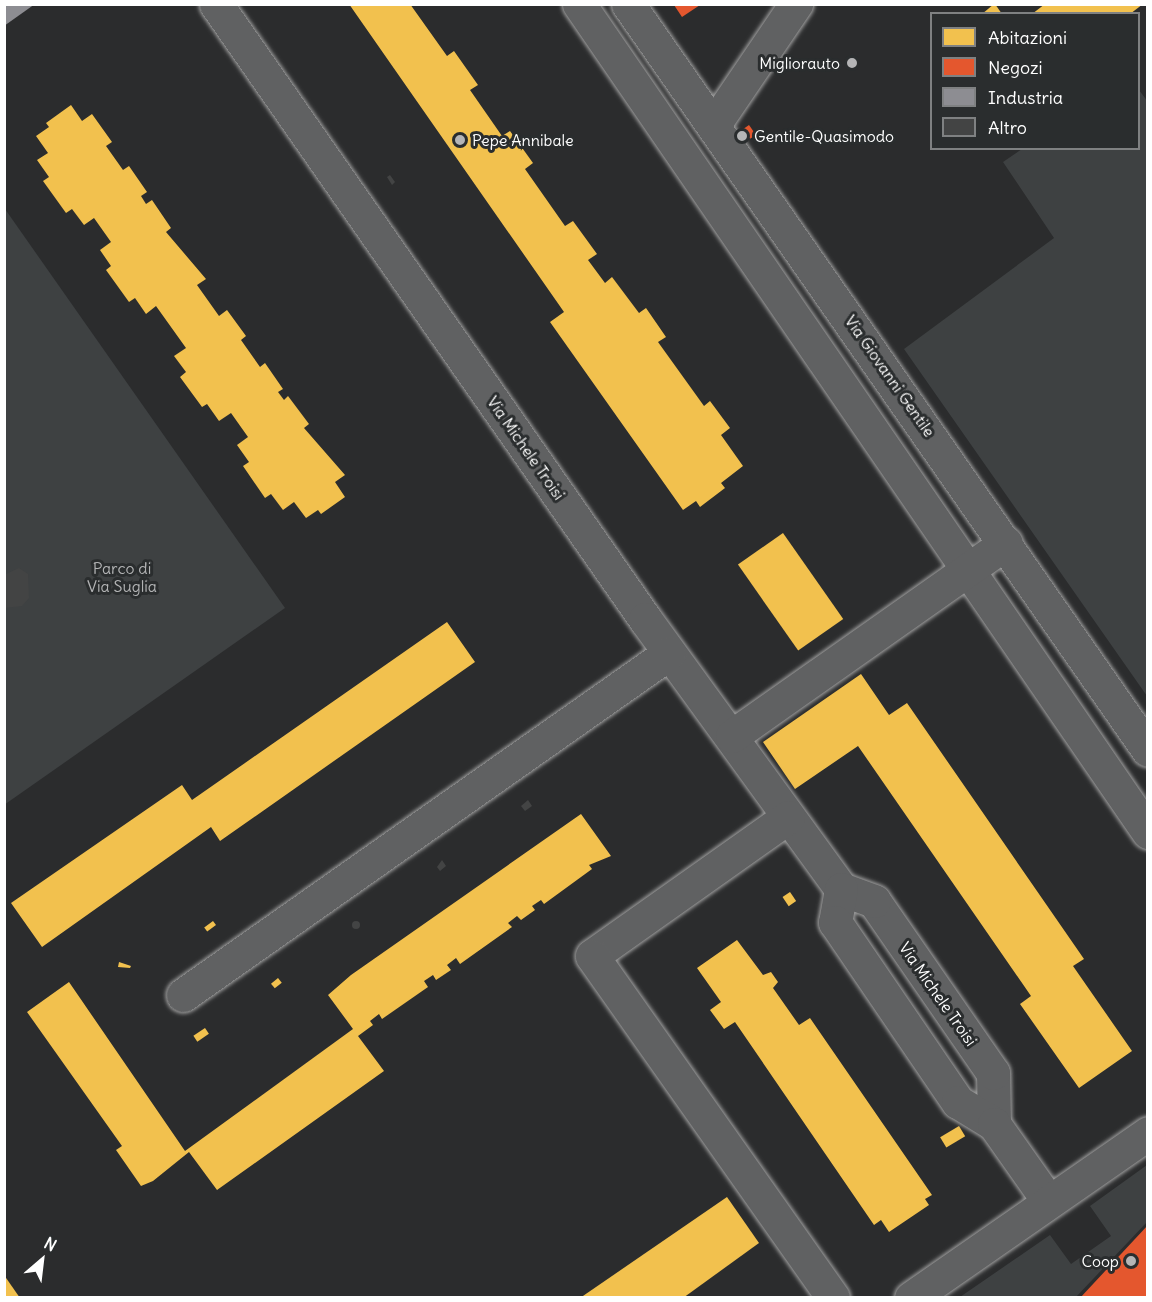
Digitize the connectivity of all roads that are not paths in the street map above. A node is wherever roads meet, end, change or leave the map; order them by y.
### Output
1 (216, 4) edge
2 (579, 4) edge
3 (628, 4) edge
4 (796, 4) edge
5 (658, 48) junction
6 (625, 71) junction
7 (713, 126) junction
8 (1006, 543) junction
9 (968, 570) junction
10 (669, 653) junction
11 (1128, 722) junction
12 (732, 736) junction
13 (1090, 748) junction
14 (1148, 750) edge
15 (788, 817) junction
16 (1148, 832) edge
17 (841, 889) junction
18 (183, 995) dead end
19 (994, 1124) junction
20 (1148, 1133) edge
21 (1049, 1202) junction
22 (833, 1298) edge
23 (911, 1298) edge

1 - 10 street, Via Michele Troisi
2 - 6 street
3 - 5 street, Via Giovanni Gentile
4 - 7 street
5 - 6 street
5 - 7 street, Via Giovanni Gentile
6 - 9 street
7 - 8 street, Via Giovanni Gentile
8 - 9 street
8 - 11 street, Via Giovanni Gentile
9 - 12 street
9 - 13 street
10 - 12 street, Via Michele Troisi
10 - 18 street
11 - 13 street
11 - 14 street, Via Giovanni Gentile
12 - 15 street, Via Michele Troisi
13 - 16 street
15 - 17 street, Via Michele Troisi
15 - 22 street
17 - 19 street
17 - 19 street, Via Michele Troisi
19 - 21 street
20 - 21 street
21 - 23 street

